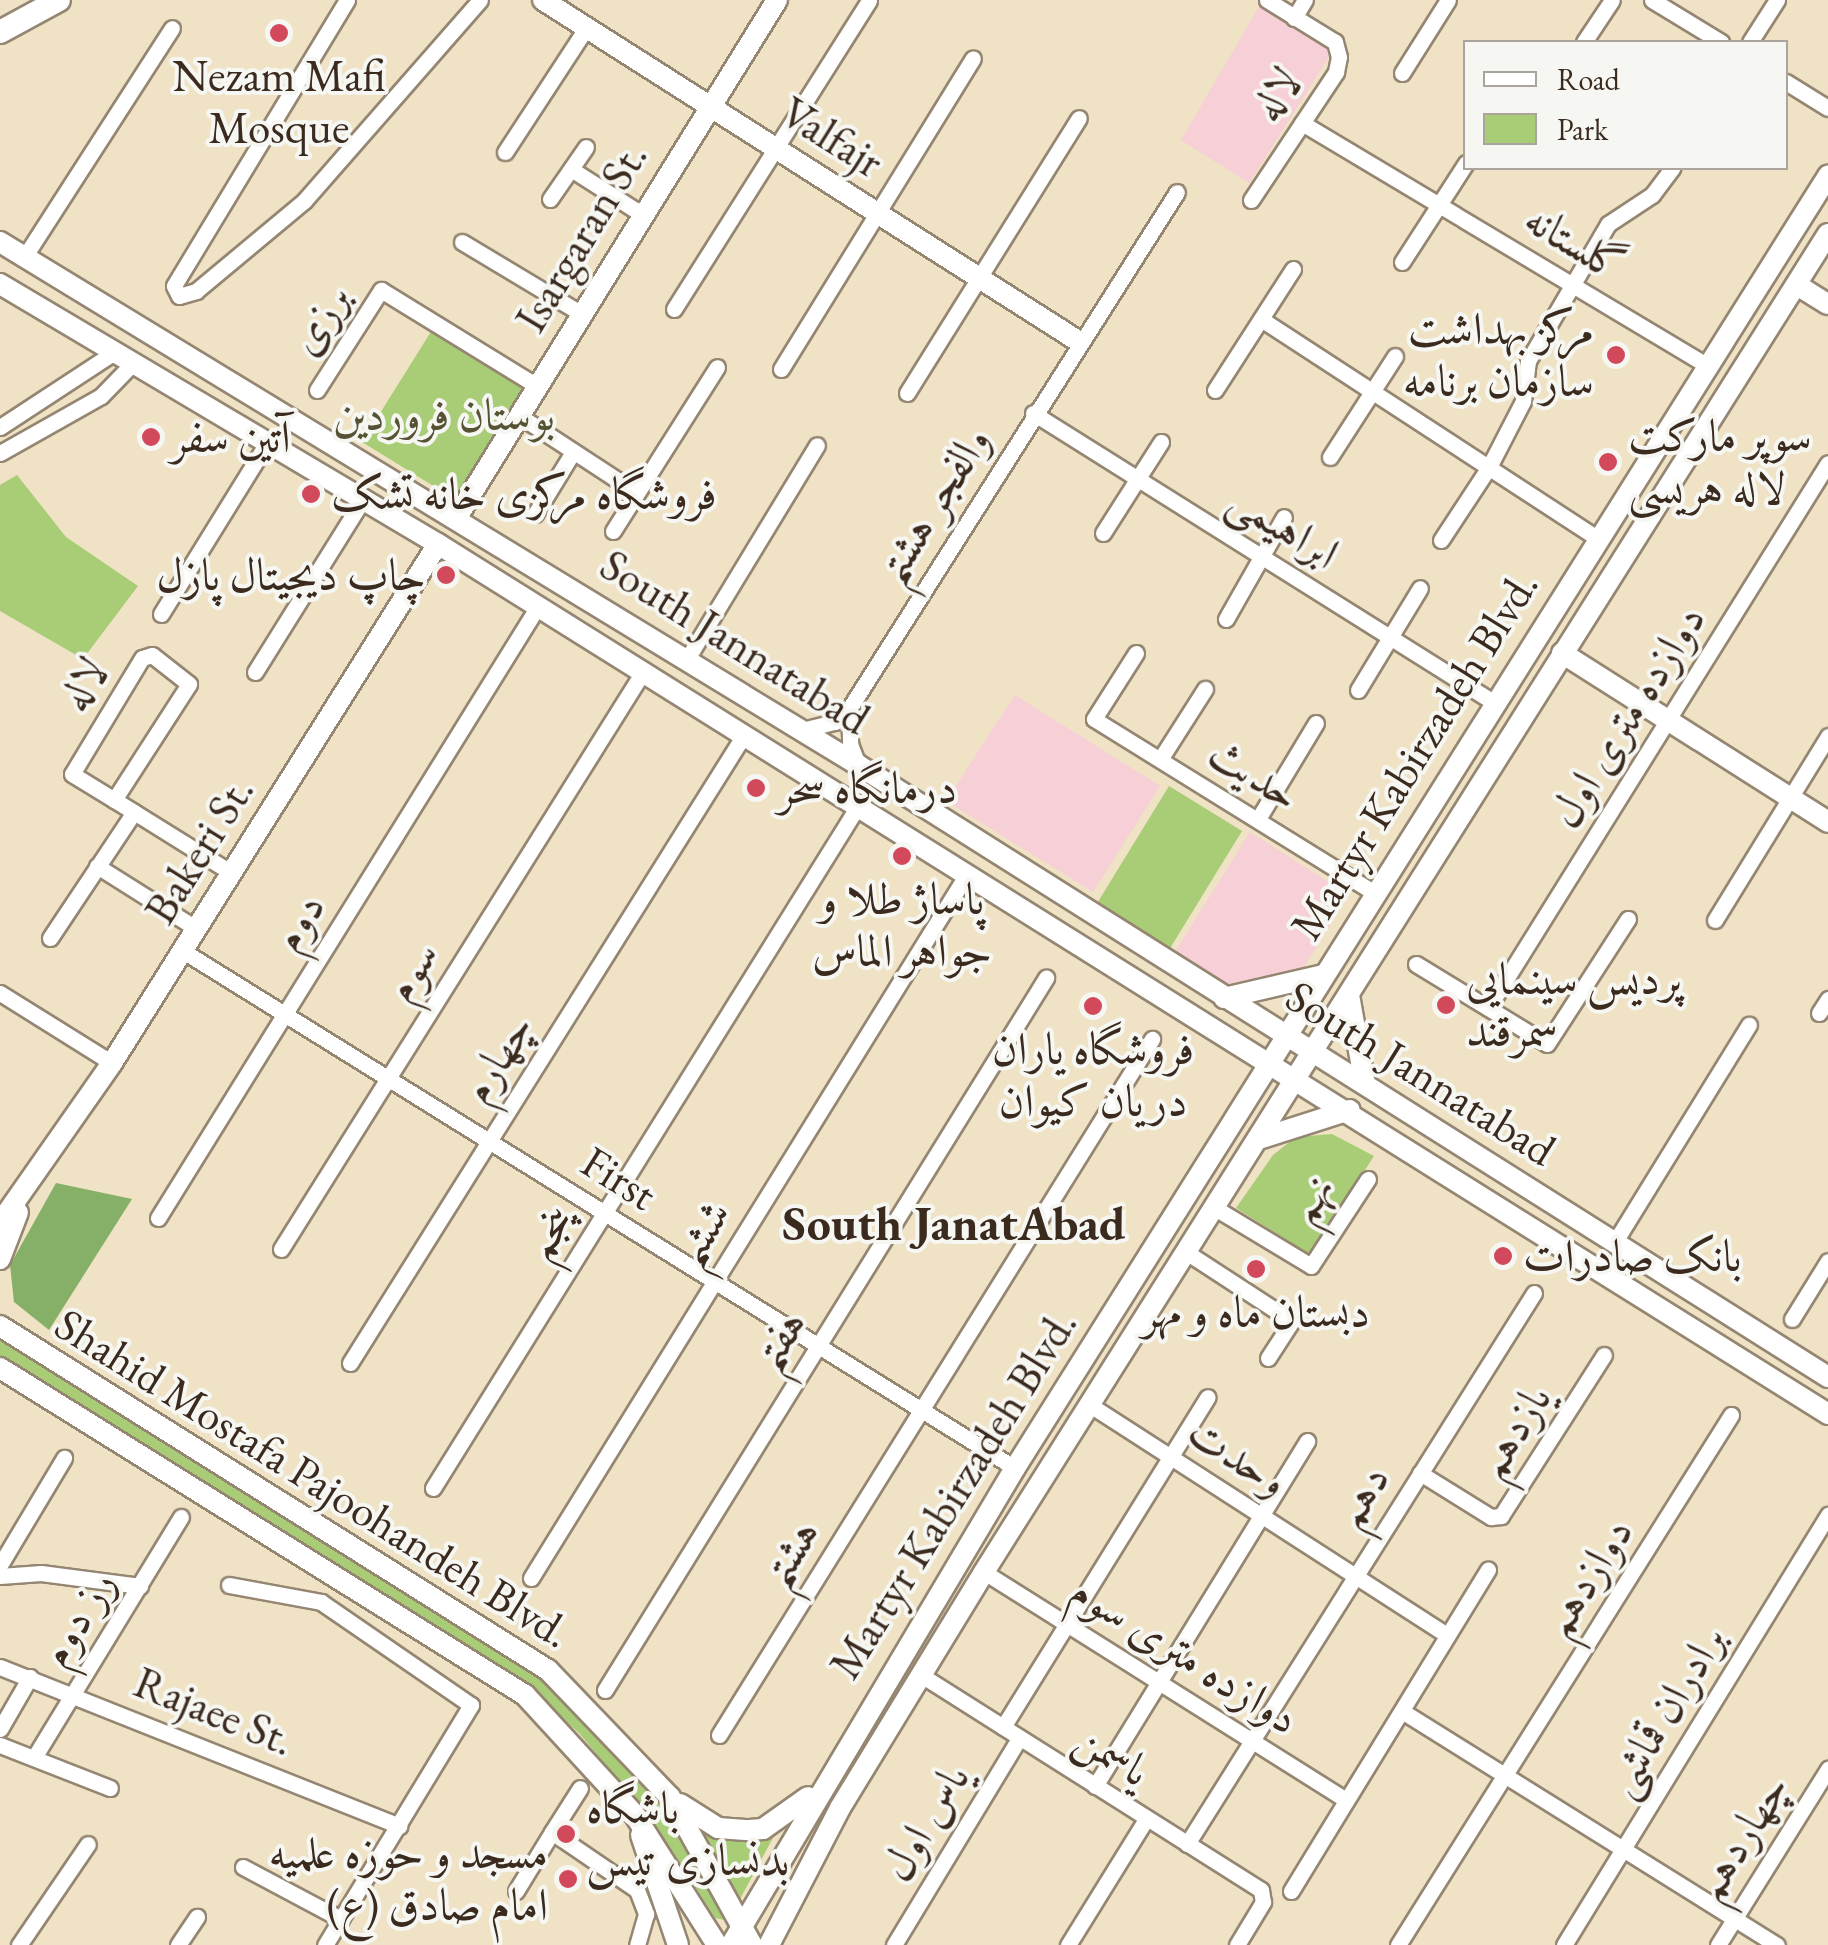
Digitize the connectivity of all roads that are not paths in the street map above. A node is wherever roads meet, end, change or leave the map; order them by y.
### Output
1 (59, 0) edge
2 (347, 0) edge
3 (480, 0) edge
4 (542, 0) edge
5 (777, 0) edge
6 (869, 0) edge
7 (1266, 0) edge
8 (1305, 0) edge
9 (1448, 0) edge
10 (1612, 0) edge
11 (1652, 0) edge
12 (1777, 0) edge
13 (1294, 18) junction
14 (172, 28) dead end
15 (586, 28) junction
16 (0, 32) edge
17 (1585, 40) edge
18 (1718, 40) edge
19 (1751, 40) edge
20 (973, 58) dead end
21 (1402, 73) dead end
22 (1788, 83) edge
23 (710, 106) junction
24 (1828, 108) edge
25 (1079, 118) dead end
26 (1302, 123) junction
27 (586, 147) dead end
28 (776, 148) junction
29 (505, 152) dead end
30 (1463, 168) edge
31 (570, 169) junction
32 (1671, 170) edge
33 (1828, 176) edge
34 (1177, 192) dead end
35 (550, 198) dead end
36 (1251, 200) dead end
37 (1439, 205) junction
38 (875, 212) junction
39 (640, 213) junction
40 (1828, 234) edge
41 (0, 242) edge
42 (462, 242) dead end
43 (24, 256) junction
44 (1402, 262) dead end
45 (1293, 269) dead end
46 (979, 278) junction
47 (0, 284) edge
48 (1797, 284) junction
49 (1576, 287) junction
50 (1828, 304) edge
51 (674, 308) dead end
52 (580, 314) junction
53 (1262, 319) junction
54 (1078, 341) junction
55 (113, 353) junction
56 (1395, 356) dead end
57 (132, 364) junction
58 (1706, 365) junction
59 (717, 366) dead end
60 (781, 369) dead end
61 (537, 386) junction
62 (317, 390) dead end
63 (1215, 390) dead end
64 (1372, 391) junction
65 (907, 394) dead end
66 (1033, 413) junction
67 (518, 415) junction
68 (0, 426) edge
69 (269, 440) junction
70 (1160, 442) dead end
71 (816, 445) dead end
72 (574, 452) junction
73 (0, 453) edge
74 (1330, 457) dead end
75 (1828, 463) edge
76 (1489, 467) junction
77 (1138, 479) junction
78 (637, 493) junction
79 (363, 499) junction
80 (535, 514) dead end
81 (457, 517) junction
82 (1284, 517) dead end
83 (613, 531) dead end
84 (1103, 534) dead end
85 (1597, 538) junction
86 (1441, 540) dead end
87 (438, 544) junction
88 (1262, 557) junction
89 (1420, 588) dead end
90 (538, 606) junction
91 (162, 614) dead end
92 (1226, 619) dead end
93 (1390, 636) junction
94 (1136, 653) dead end
95 (1562, 653) junction
96 (687, 659) junction
97 (255, 672) dead end
98 (643, 672) junction
99 (1205, 689) dead end
100 (1358, 690) dead end
101 (1495, 703) junction
102 (849, 709) junction
103 (1668, 721) junction
104 (1316, 723) dead end
105 (801, 730) junction
106 (744, 735) junction
107 (1828, 736) edge
108 (1160, 758) junction
109 (858, 764) junction
110 (1790, 798) junction
111 (114, 800) junction
112 (858, 806) junction
113 (134, 812) junction
114 (1258, 819) junction
115 (1828, 822) edge
116 (97, 866) junction
117 (232, 873) junction
118 (967, 874) junction
119 (1375, 893) junction
120 (1628, 920) dead end
121 (1715, 920) dead end
122 (197, 929) junction
123 (50, 938) dead end
124 (183, 951) junction
125 (1416, 964) dead end
126 (1323, 975) junction
127 (1046, 978) dead end
128 (0, 993) edge
129 (1349, 994) junction
130 (1224, 998) junction
131 (1488, 1008) junction
132 (284, 1014) junction
133 (1749, 1025) dead end
134 (1284, 1036) junction
135 (1152, 1039) dead end
136 (1312, 1052) junction
137 (1268, 1062) junction
138 (112, 1063) junction
139 (388, 1078) junction
140 (1296, 1078) junction
141 (1365, 1085) junction
142 (1350, 1110) junction
143 (1262, 1138) junction
144 (489, 1141) junction
145 (1368, 1179) dead end
146 (24, 1196) junction
147 (1216, 1208) junction
148 (604, 1212) junction
149 (158, 1218) dead end
150 (0, 1223) edge
151 (1616, 1240) junction
152 (282, 1249) dead end
153 (1186, 1252) junction
154 (0, 1259) edge
155 (1828, 1261) edge
156 (715, 1282) junction
157 (1534, 1293) dead end
158 (0, 1308) edge
159 (1792, 1319) dead end
160 (4, 1329) edge
161 (819, 1346) junction
162 (1604, 1354) dead end
163 (1268, 1358) dead end
164 (350, 1363) dead end
165 (0, 1368) edge
166 (1828, 1377) edge
167 (1208, 1397) dead end
168 (1090, 1405) junction
169 (922, 1410) junction
170 (1828, 1414) edge
171 (1730, 1415) dead end
172 (1307, 1441) dead end
173 (64, 1458) dead end
174 (1171, 1459) junction
175 (1016, 1468) junction
176 (1420, 1474) junction
177 (433, 1488) dead end
178 (1264, 1515) junction
179 (1828, 1515) edge
180 (180, 1517) dead end
181 (0, 1565) edge
182 (1488, 1570) dead end
183 (984, 1572) junction
184 (1356, 1574) junction
185 (0, 1576) edge
186 (531, 1578) dead end
187 (229, 1584) dead end
188 (140, 1586) junction
189 (1067, 1624) junction
190 (1447, 1635) junction
191 (0, 1666) edge
192 (921, 1675) junction
193 (30, 1677) junction
194 (1160, 1681) junction
195 (606, 1690) dead end
196 (74, 1695) junction
197 (1402, 1711) junction
198 (1003, 1727) junction
199 (0, 1730) edge
200 (719, 1735) dead end
201 (1019, 1738) junction
202 (1252, 1738) junction
203 (0, 1745) edge
204 (35, 1756) junction
205 (1828, 1769) edge
206 (1507, 1778) junction
207 (1095, 1786) junction
208 (110, 1788) dead end
209 (580, 1788) dead end
210 (818, 1790) junction
211 (670, 1798) junction
212 (1346, 1800) junction
213 (634, 1814) junction
214 (1146, 1819) junction
215 (399, 1826) junction
216 (552, 1832) junction
217 (88, 1844) dead end
218 (1188, 1844) junction
219 (1625, 1848) junction
220 (243, 1867) dead end
221 (516, 1891) dead end
222 (1291, 1891) dead end
223 (197, 1917) dead end
224 (1736, 1918) junction
225 (341, 1919) junction
226 (742, 1922) junction
227 (641, 1939) edge
228 (19, 1945) edge
229 (178, 1945) edge
230 (325, 1945) edge
231 (678, 1945) edge
232 (717, 1945) edge
233 (731, 1945) edge
234 (752, 1945) edge
235 (769, 1945) edge
236 (894, 1945) edge
237 (1068, 1945) edge
238 (1237, 1945) edge
239 (1398, 1945) edge
240 (1564, 1945) edge
241 (1718, 1945) edge
242 (1777, 1945) edge

1 - 16 main road
2 - 3 street
4 - 15 main road, Valfajr
5 - 23 main road, Isargaran St.
6 - 28 street
7 - 13 street, لاله
8 - 13 street
9 - 21 street
10 - 17 street
11 - 18 street
12 - 19 street
13 - 26 street, لاله
14 - 43 street
15 - 23 main road, Valfajr
15 - 29 street
20 - 38 street
22 - 24 street
23 - 28 main road, Valfajr
23 - 39 main road, Isargaran St.
25 - 46 street
26 - 36 street, لاله
26 - 37 street, گلستانه
27 - 31 street
28 - 38 main road, Valfajr
28 - 51 street
30 - 37 street
31 - 35 street
31 - 39 street
32 - 49 street
33 - 58 main road, Martyr Kabirzadeh Blvd.
34 - 54 street
37 - 44 street
37 - 49 street, گلستانه
38 - 46 main road, Valfajr
38 - 60 street
39 - 52 main road, Isargaran St.
40 - 48 main road, Martyr Kabirzadeh Blvd.
41 - 43 main road, South Jannatabad
42 - 52 street
43 - 81 main road, South Jannatabad
45 - 53 street
46 - 54 main road, Valfajr
46 - 65 street
47 - 55 main road, South Jannatabad
48 - 50 main road
48 - 95 main road, Martyr Kabirzadeh Blvd.
49 - 58 street, گلستانه
49 - 76 street
52 - 61 main road, Isargaran St.
53 - 63 street
53 - 64 street
54 - 66 street, والفجر هشتم
55 - 57 main road, South Jannatabad
55 - 68 street
56 - 64 street
57 - 69 main road, South Jannatabad
57 - 73 street
58 - 85 main road, Martyr Kabirzadeh Blvd.
59 - 78 street
61 - 62 street, برزی
61 - 67 main road, Isargaran St.
64 - 74 street
64 - 76 street
66 - 77 street, ابراهیمی
66 - 102 street, والفجر هشتم
67 - 72 street
67 - 81 main road, Isargaran St.
69 - 79 main road, South Jannatabad
69 - 91 street
70 - 77 street
71 - 96 street
72 - 78 street
72 - 80 street
75 - 103 street, دوازده متری اول
76 - 85 street
76 - 86 street
77 - 84 street
77 - 88 street, ابراهیمی
78 - 83 street
79 - 87 main road, South Jannatabad
79 - 97 street
81 - 96 main road, South Jannatabad
82 - 88 street
85 - 101 main road, Martyr Kabirzadeh Blvd.
87 - 90 main road, South Jannatabad
87 - 117 main road, Bakeri St.
88 - 92 street
88 - 93 street, ابراهیمی
89 - 93 street
90 - 98 main road, South Jannatabad
90 - 132 street, دوم
93 - 100 street
93 - 101 street, ابراهیمی
94 - 108 street, حدیث
95 - 103 main road
95 - 129 main road, Martyr Kabirzadeh Blvd.
96 - 105 main road, South Jannatabad
98 - 106 main road, South Jannatabad
98 - 139 street, سوم
99 - 108 street
101 - 119 main road, Martyr Kabirzadeh Blvd.
102 - 105 street
102 - 109 street
103 - 110 main road
103 - 131 street, دوازده متری اول
104 - 114 street
105 - 109 main road, South Jannatabad
106 - 112 main road, South Jannatabad
106 - 144 street, چهارم
107 - 110 street
108 - 114 street, حدیث
109 - 130 main road, South Jannatabad
110 - 115 main road
110 - 121 street
111 - 111 street, لاله
111 - 113 street, لاله
112 - 118 main road, South Jannatabad
112 - 148 street, پنجم
113 - 116 street
113 - 117 street, لاله
114 - 119 street, حدیث
116 - 122 street
116 - 123 street
117 - 122 main road, Bakeri St.
118 - 137 main road, South Jannatabad
118 - 156 street, ششم
119 - 126 main road, Martyr Kabirzadeh Blvd.
120 - 131 street
122 - 124 main road, Bakeri St.
124 - 132 street, First
124 - 138 main road, Bakeri St.
125 - 131 street
126 - 130 main road
126 - 134 main road, Martyr Kabirzadeh Blvd.
127 - 161 street, هفتم
128 - 138 street
129 - 136 main road, Martyr Kabirzadeh Blvd.
129 - 141 main road
130 - 134 main road, South Jannatabad
132 - 139 street, First
132 - 149 street, دوم
133 - 151 street
134 - 136 main road, South Jannatabad
134 - 137 main road, Martyr Kabirzadeh Blvd.
135 - 169 street, هشتم
136 - 140 main road, Martyr Kabirzadeh Blvd.
136 - 141 main road, South Jannatabad
137 - 140 main road, South Jannatabad
137 - 175 main road, Martyr Kabirzadeh Blvd.
138 - 146 main road, Bakeri St.
139 - 144 street, First
139 - 152 street, سوم
140 - 142 main road, South Jannatabad
140 - 143 main road, Martyr Kabirzadeh Blvd.
141 - 151 main road, South Jannatabad
142 - 143 main road
142 - 170 main road, South Jannatabad
143 - 147 main road, Martyr Kabirzadeh Blvd.
144 - 148 street, First
144 - 164 street, چهارم
145 - 147 street, نهم
146 - 150 main road, Bakeri St.
146 - 154 main road, Bakeri St.
147 - 153 main road, Martyr Kabirzadeh Blvd.
148 - 156 street, First
148 - 177 street, پنجم
151 - 166 main road, South Jannatabad
153 - 163 street
153 - 168 main road, Martyr Kabirzadeh Blvd.
155 - 159 street
156 - 161 street, First
156 - 186 street, ششم
157 - 176 street, دهم
158 - 160 main road
160 - 211 main road, Shahid Mostafa Pajoohandeh Blvd.
161 - 169 street, First
161 - 195 street, هفتم
162 - 176 street, یازدهم
165 - 213 main road, Shahid Mostafa Pajoohandeh Blvd.
167 - 174 street
168 - 174 street, وحدت
168 - 183 main road, Martyr Kabirzadeh Blvd.
169 - 175 street, First
169 - 200 street, هشتم
171 - 206 street, دوازدهم
172 - 178 street
173 - 181 street
174 - 178 street, وحدت
174 - 189 street
175 - 210 main road, Martyr Kabirzadeh Blvd.
176 - 184 street, دهم
178 - 184 street, وحدت
178 - 194 street
179 - 219 street, برادران قماشی
180 - 188 street, رز دوم
182 - 190 street
183 - 189 street, دوازده متری سوم
183 - 192 main road, Martyr Kabirzadeh Blvd.
184 - 190 street, وحدت
184 - 202 street, دهم
185 - 188 street
187 - 215 street
188 - 196 street, رز دوم
189 - 194 street, دوازده متری سوم
189 - 198 street
190 - 197 street
191 - 193 street, Rajaee St.
192 - 198 street, یاسمن
192 - 235 main road, Martyr Kabirzadeh Blvd.
193 - 196 street, Rajaee St.
193 - 199 street
194 - 202 street, دوازده متری سوم
194 - 207 street
196 - 204 street, رز دوم
196 - 215 street, Rajaee St.
197 - 206 street
197 - 212 street
198 - 201 street, یاسمن
201 - 207 street, یاسمن
201 - 236 street, یاس اول
202 - 212 street, دوازده متری سوم
202 - 218 street, دهم
203 - 204 street
204 - 208 street
205 - 224 street, چهاردهم
206 - 219 street
206 - 239 street, دوازدهم
207 - 214 street, یاسمن
209 - 216 street
210 - 211 main road
210 - 226 main road, Martyr Kabirzadeh Blvd.
211 - 226 main road, Shahid Mostafa Pajoohandeh Blvd.
212 - 222 street
213 - 231 main road
213 - 232 main road, Shahid Mostafa Pajoohandeh Blvd.
214 - 218 street, یاسمن
214 - 237 street
215 - 225 street
216 - 221 street
216 - 227 street
217 - 228 street
218 - 238 street, یاسمن
219 - 224 street
219 - 240 street, برادران قماشی
220 - 225 street
223 - 229 street
224 - 241 street, چهاردهم
224 - 242 street
225 - 230 street
226 - 233 main road, Martyr Kabirzadeh Blvd.
226 - 234 main road, Shahid Mostafa Pajoohandeh Blvd.

